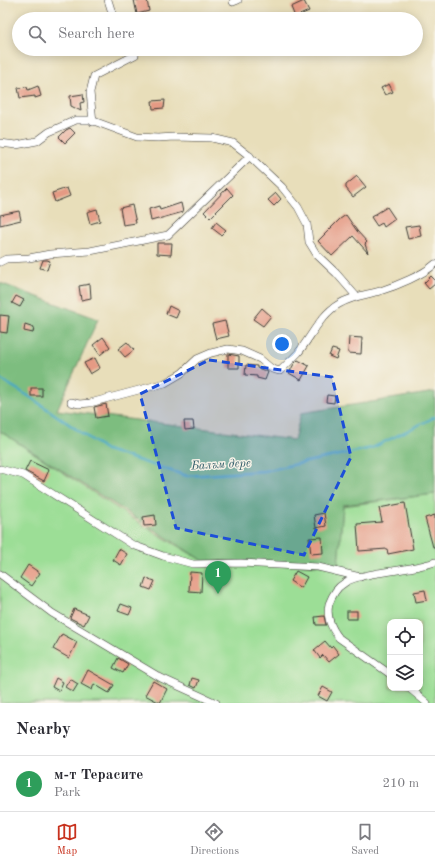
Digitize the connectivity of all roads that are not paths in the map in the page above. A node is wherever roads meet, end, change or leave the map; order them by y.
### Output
1 (108, 0) edge
2 (112, 12) edge
3 (133, 56) edge
4 (93, 122) junction
5 (0, 143) edge
6 (250, 156) junction
7 (0, 262) edge
8 (435, 264) edge
9 (356, 296) junction
10 (71, 402) dead end
11 (0, 469) edge
12 (435, 562) edge
13 (0, 574) edge
14 (360, 577) junction
15 (387, 672) edge
16 (413, 691) edge
17 (216, 703) edge
18 (427, 703) edge

1 - 2 street
3 - 4 street
4 - 5 street
4 - 6 street
6 - 7 street
6 - 9 street
8 - 9 street
9 - 10 street
11 - 14 street
12 - 14 street
13 - 17 street
14 - 15 street
16 - 18 street

